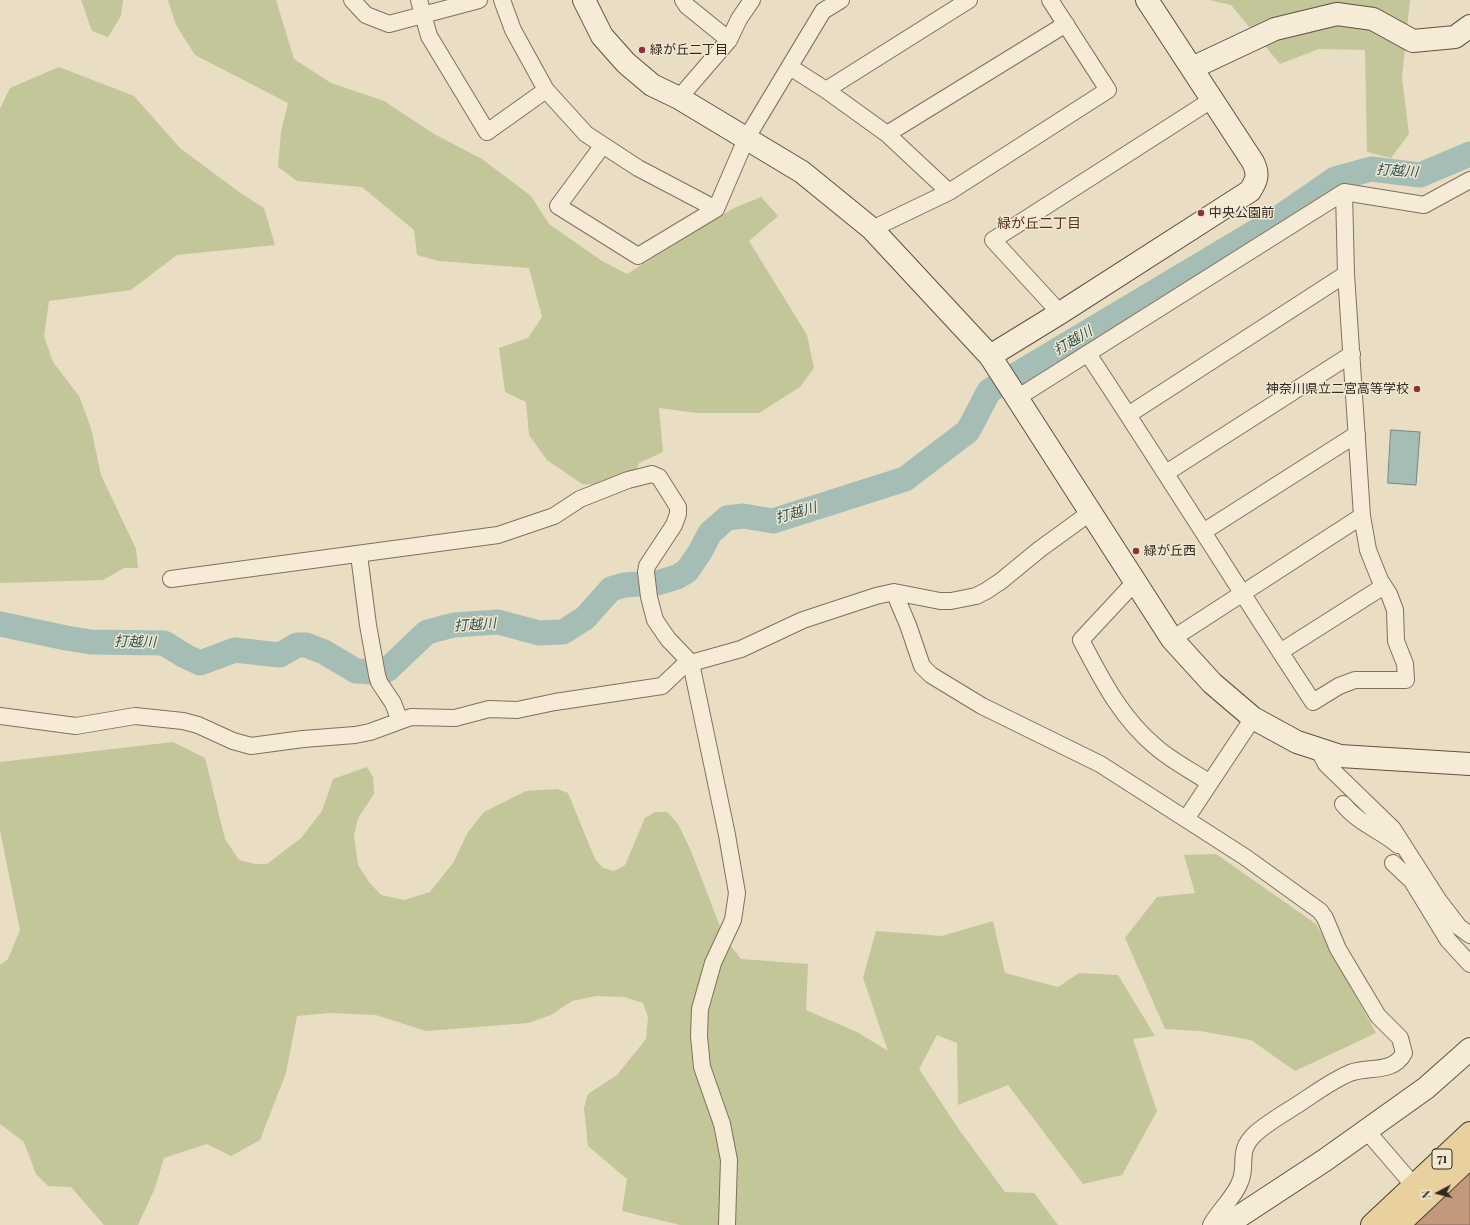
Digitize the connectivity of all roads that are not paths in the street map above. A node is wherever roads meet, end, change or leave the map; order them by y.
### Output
1 (352, 0) edge
2 (419, 0) edge
3 (479, 0) edge
4 (502, 0) edge
5 (584, 0) edge
6 (683, 0) edge
7 (752, 0) edge
8 (841, 0) edge
9 (969, 0) edge
10 (1147, 0) edge
11 (1052, 1) edge
12 (423, 15) junction
13 (1066, 24) junction
14 (1470, 26) edge
15 (729, 40) junction
16 (790, 67) junction
17 (1192, 68) junction
18 (546, 90) junction
19 (826, 90) junction
20 (678, 98) junction
21 (1213, 99) junction
22 (887, 134) junction
23 (746, 139) junction
24 (604, 145) junction
25 (1470, 180) edge
26 (949, 192) junction
27 (1344, 192) junction
28 (716, 209) junction
29 (872, 229) junction
30 (1346, 274) junction
31 (1060, 313) junction
32 (1088, 354) junction
33 (1352, 354) junction
34 (993, 360) junction
35 (1015, 394) junction
36 (1128, 415) junction
37 (1357, 434) junction
38 (1166, 473) junction
39 (1091, 512) junction
40 (1362, 516) junction
41 (1203, 532) junction
42 (359, 555) junction
43 (171, 579) dead end
44 (1135, 582) junction
45 (1384, 586) junction
46 (894, 592) junction
47 (1241, 594) junction
48 (1172, 639) junction
49 (1280, 652) junction
50 (691, 663) junction
51 (0, 716) edge
52 (1253, 718) junction
53 (400, 721) junction
54 (1318, 749) junction
55 (1470, 764) edge
56 (1210, 783) junction
57 (1343, 804) dead end
58 (1186, 819) junction
59 (1408, 852) junction
60 (1393, 864) dead end
61 (1470, 935) edge
62 (1470, 964) edge
63 (1470, 1049) edge
64 (1366, 1130) junction
65 (1470, 1133) edge
66 (1470, 1157) edge
67 (1420, 1193) junction
68 (727, 1225) edge
69 (1211, 1225) edge
70 (1226, 1225) edge
71 (1372, 1225) edge
72 (1398, 1225) edge

1 - 12 street
2 - 12 street
3 - 12 street
4 - 18 street
5 - 20 street
6 - 15 street
7 - 15 street
8 - 16 street
9 - 19 street
10 - 17 street
11 - 13 street
12 - 18 street
13 - 22 street
13 - 26 street
14 - 17 street
15 - 20 street
16 - 19 street
16 - 23 street
17 - 21 street
18 - 24 street
19 - 22 street
20 - 23 street
21 - 31 street
21 - 31 street
22 - 26 street
23 - 28 street
23 - 29 street
24 - 28 street
24 - 28 street
25 - 27 street
26 - 29 street
27 - 30 street
27 - 32 street
29 - 34 street
30 - 33 street
30 - 36 street
31 - 34 street
32 - 35 street
32 - 36 street
33 - 37 street
33 - 38 street
34 - 35 street
35 - 39 street
36 - 38 street
37 - 40 street
37 - 41 street
38 - 41 street
39 - 44 street
39 - 46 street
40 - 45 street
40 - 47 street
41 - 47 street
42 - 43 street
42 - 50 street
42 - 53 street
44 - 48 street
44 - 56 street
45 - 49 street
45 - 49 street
46 - 50 street
46 - 58 street
47 - 48 street
47 - 49 street
48 - 52 street
50 - 53 street
50 - 68 street
51 - 53 street
52 - 54 street
52 - 56 street
54 - 55 street
54 - 59 street
56 - 58 street
57 - 59 street
58 - 69 street
59 - 61 street
60 - 62 street
63 - 64 street
64 - 67 street
64 - 70 street
65 - 67 main road, 71
66 - 67 main road, 71
67 - 71 main road, 71
67 - 72 main road, 71

